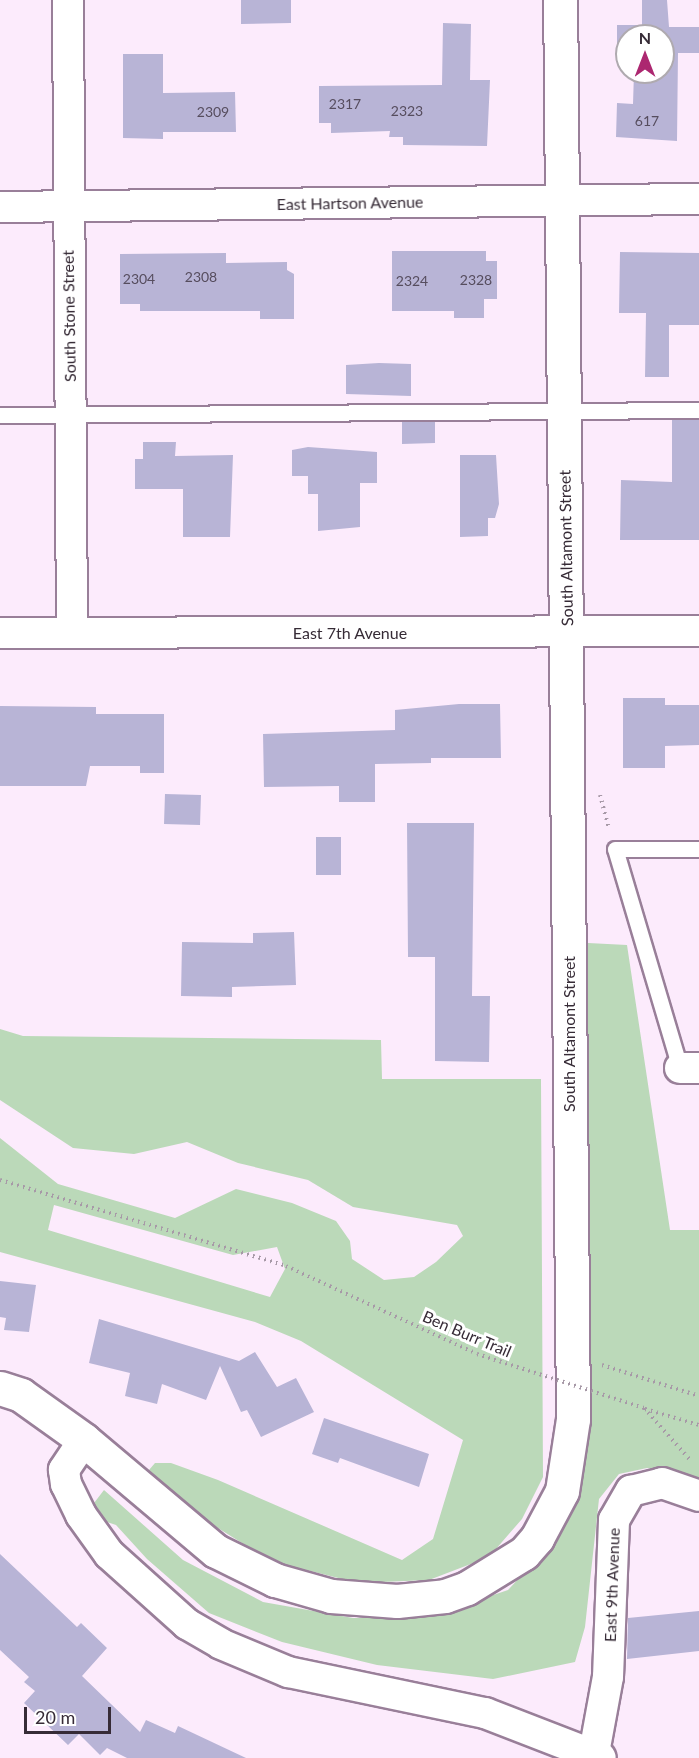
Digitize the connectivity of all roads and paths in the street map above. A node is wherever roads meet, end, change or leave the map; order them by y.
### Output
1 (68, 0) edge
2 (560, 0) edge
3 (699, 199) edge
4 (560, 201) junction
5 (0, 207) edge
6 (67, 207) junction
7 (699, 410) edge
8 (564, 411) junction
9 (0, 415) edge
10 (70, 415) junction
11 (699, 631) edge
12 (0, 633) edge
13 (72, 633) junction
14 (568, 633) junction
15 (699, 849) edge
16 (689, 1068) edge
17 (0, 1180) edge
18 (570, 1354) junction
19 (0, 1388) edge
20 (699, 1396) edge
21 (644, 1408) junction
22 (699, 1425) edge
23 (84, 1440) junction
24 (699, 1470) edge
25 (699, 1496) edge
26 (598, 1756) edge

1 - 6 street, South Stone Street
2 - 4 street, South Altamont Street
3 - 4 street, East Hartson Avenue
4 - 6 street, East Hartson Avenue
4 - 8 street, South Altamont Street
5 - 6 street, East Hartson Avenue
6 - 10 street, South Stone Street
7 - 8 lane
8 - 10 lane
8 - 14 street, South Altamont Street
9 - 10 lane
10 - 13 street, South Stone Street
11 - 14 street, East 7th Avenue
12 - 13 street, East 7th Avenue
13 - 14 street, East 7th Avenue
14 - 18 street, South Altamont Street
15 - 16 lane
17 - 21 path, Ben Burr Trail, bridge
18 - 20 path
18 - 23 street, South Altamont Street
19 - 23 street, South Altamont Street
21 - 22 path, Ben Burr Trail
21 - 24 path
23 - 26 street
25 - 26 street, East 9th Avenue

